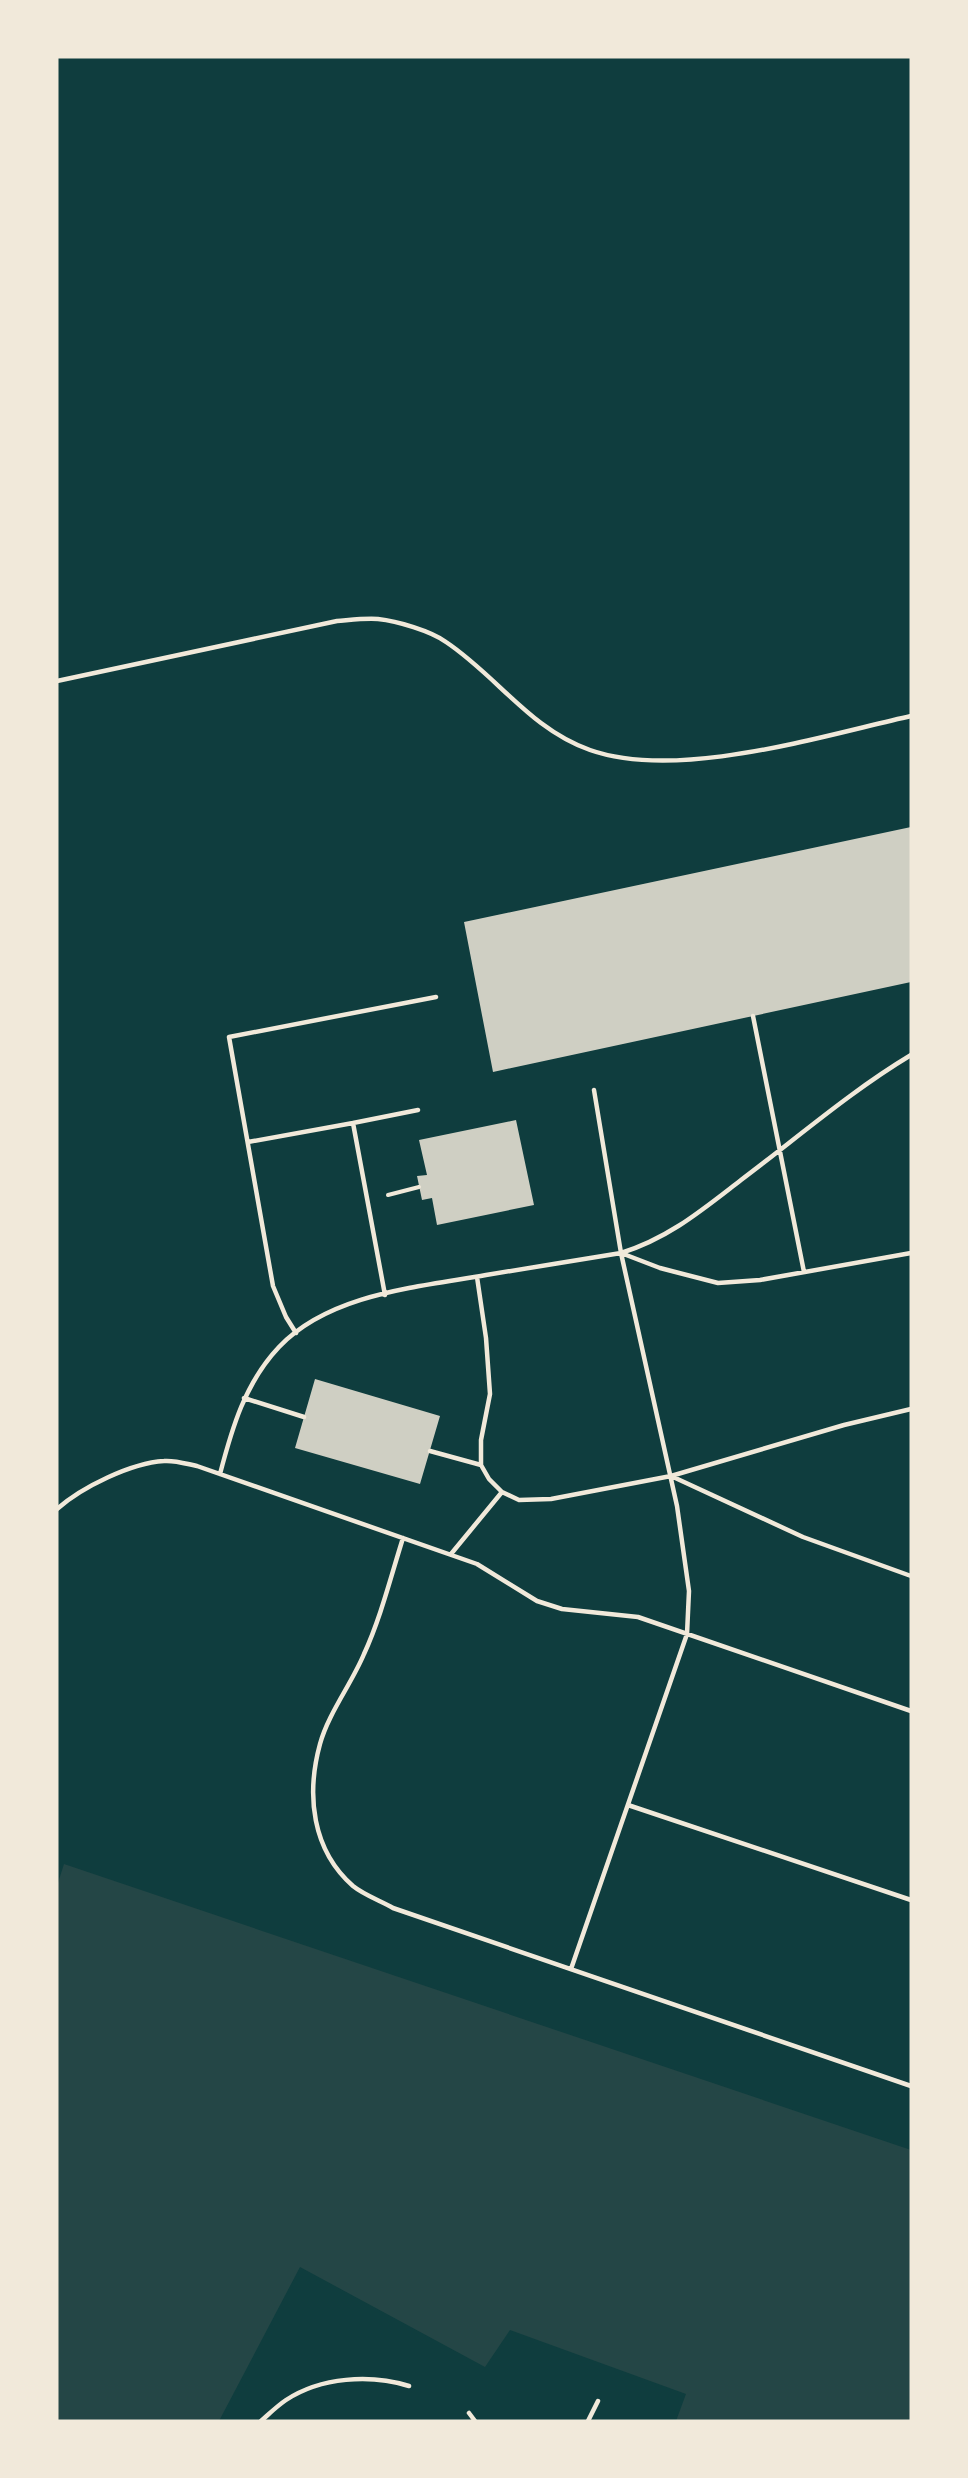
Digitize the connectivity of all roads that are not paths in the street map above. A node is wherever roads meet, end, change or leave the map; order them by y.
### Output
1 (57, 681) edge
2 (911, 716) edge
3 (436, 997) dead end
4 (753, 1016) dead end
5 (911, 1055) edge
6 (594, 1090) dead end
7 (418, 1110) dead end
8 (352, 1123) junction
9 (248, 1142) junction
10 (780, 1150) junction
11 (621, 1253) junction
12 (911, 1253) edge
13 (804, 1272) junction
14 (477, 1277) junction
15 (385, 1295) junction
16 (296, 1333) junction
17 (244, 1398) junction
18 (911, 1409) edge
19 (304, 1417) dead end
20 (430, 1451) dead end
21 (481, 1465) junction
22 (220, 1474) junction
23 (671, 1476) junction
24 (502, 1492) junction
25 (57, 1509) edge
26 (404, 1538) junction
27 (451, 1554) junction
28 (911, 1576) edge
29 (687, 1634) junction
30 (911, 1711) edge
31 (627, 1805) junction
32 (911, 1900) edge
33 (571, 1969) junction
34 (911, 2086) edge
35 (409, 2386) dead end
36 (598, 2401) dead end
37 (469, 2413) dead end
38 (261, 2421) edge
39 (475, 2421) edge
40 (588, 2421) edge

1 - 2 lane
3 - 9 lane
4 - 10 lane
5 - 10 lane
6 - 11 lane
7 - 8 lane
8 - 9 lane
8 - 15 lane
9 - 16 lane
10 - 11 lane
10 - 13 lane
11 - 13 lane
11 - 14 lane
11 - 23 lane
12 - 13 lane
14 - 15 lane
14 - 21 lane
15 - 16 lane
16 - 17 lane
17 - 19 lane
17 - 22 lane
18 - 23 lane
20 - 21 lane
21 - 24 lane
22 - 25 lane
22 - 26 lane
23 - 24 lane
23 - 28 lane
23 - 29 lane
24 - 27 lane
26 - 27 lane
26 - 33 lane
27 - 29 lane
29 - 30 lane
29 - 31 lane
31 - 32 lane
31 - 33 lane
33 - 34 lane
35 - 38 lane
36 - 40 lane
37 - 39 lane

